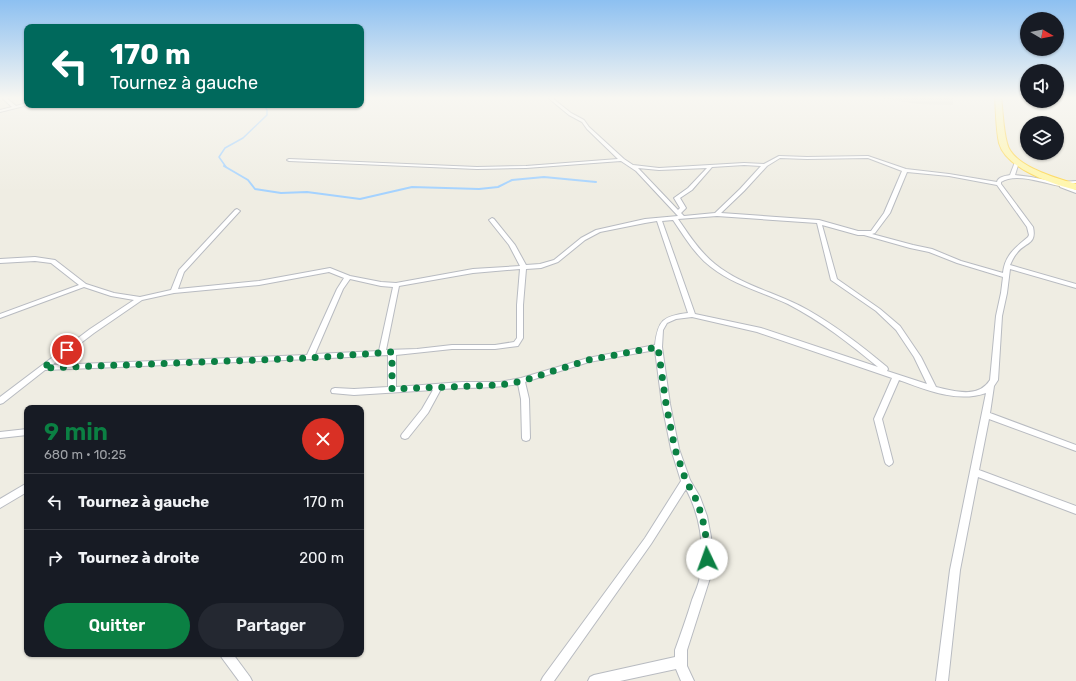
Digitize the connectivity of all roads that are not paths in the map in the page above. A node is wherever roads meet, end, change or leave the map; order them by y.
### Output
1 (589, 129) edge
2 (1002, 129) edge
3 (289, 160) dead end
4 (622, 160) junction
5 (1017, 162) junction
6 (765, 165) junction
7 (632, 166) junction
8 (710, 167) junction
9 (905, 170) junction
10 (1012, 176) junction
11 (999, 184) junction
12 (1069, 184) edge
13 (1076, 192) edge
14 (237, 211) dead end
15 (717, 214) junction
16 (678, 216) junction
17 (659, 219) junction
18 (492, 220) dead end
19 (819, 222) junction
20 (864, 233) junction
21 (0, 261) edge
22 (523, 266) junction
23 (1007, 266) junction
24 (1006, 276) junction
25 (348, 277) junction
26 (84, 285) junction
27 (396, 285) junction
28 (1076, 286) edge
29 (174, 291) junction
30 (140, 299) junction
31 (692, 315) junction
32 (0, 316) edge
33 (658, 347) junction
34 (392, 352) junction
35 (382, 353) junction
36 (310, 358) junction
37 (43, 368) junction
38 (887, 372) junction
39 (897, 376) junction
40 (522, 381) junction
41 (991, 387) junction
42 (438, 388) junction
43 (392, 389) junction
44 (934, 389) junction
45 (335, 391) dead end
46 (0, 401) edge
47 (985, 414) junction
48 (24, 432) edge
49 (0, 436) edge
50 (405, 436) dead end
51 (526, 438) dead end
52 (1076, 448) edge
53 (889, 462) dead end
54 (974, 472) junction
55 (686, 481) junction
56 (24, 489) edge
57 (0, 504) edge
58 (1076, 510) edge
59 (228, 657) edge
60 (680, 662) junction
61 (246, 681) edge
62 (547, 681) edge
63 (594, 681) edge
64 (688, 681) edge
65 (942, 681) edge

1 - 4 street
2 - 5 main road
3 - 4 street
4 - 7 street
5 - 10 street
5 - 12 main road
6 - 8 street
6 - 9 street
6 - 15 street
7 - 8 street
7 - 16 street
8 - 16 street
9 - 11 street
9 - 20 street
10 - 11 street
10 - 12 street
11 - 23 street
12 - 13 street
14 - 29 street
15 - 16 street
15 - 19 street
16 - 17 street
16 - 38 street
17 - 22 street
17 - 31 street
18 - 22 street
19 - 20 street
19 - 44 street
20 - 24 street
21 - 26 street
22 - 27 street
22 - 34 street
23 - 24 street
23 - 28 street
24 - 41 street
25 - 27 street
25 - 29 street
25 - 36 street
26 - 30 street
26 - 32 street
27 - 35 street
29 - 30 street
30 - 37 street
31 - 33 street
31 - 38 street
33 - 40 street
33 - 55 street
34 - 35 street
34 - 43 street
35 - 36 street
36 - 37 street
37 - 46 street
38 - 39 street
39 - 44 street
39 - 53 street
40 - 42 street
40 - 51 street
41 - 44 street
41 - 47 street
42 - 43 street
42 - 50 street
43 - 45 street
47 - 52 street
47 - 54 street
48 - 49 street
54 - 58 street
54 - 65 street
55 - 60 street
55 - 62 street
56 - 57 street
59 - 61 street
60 - 63 street
60 - 64 street

